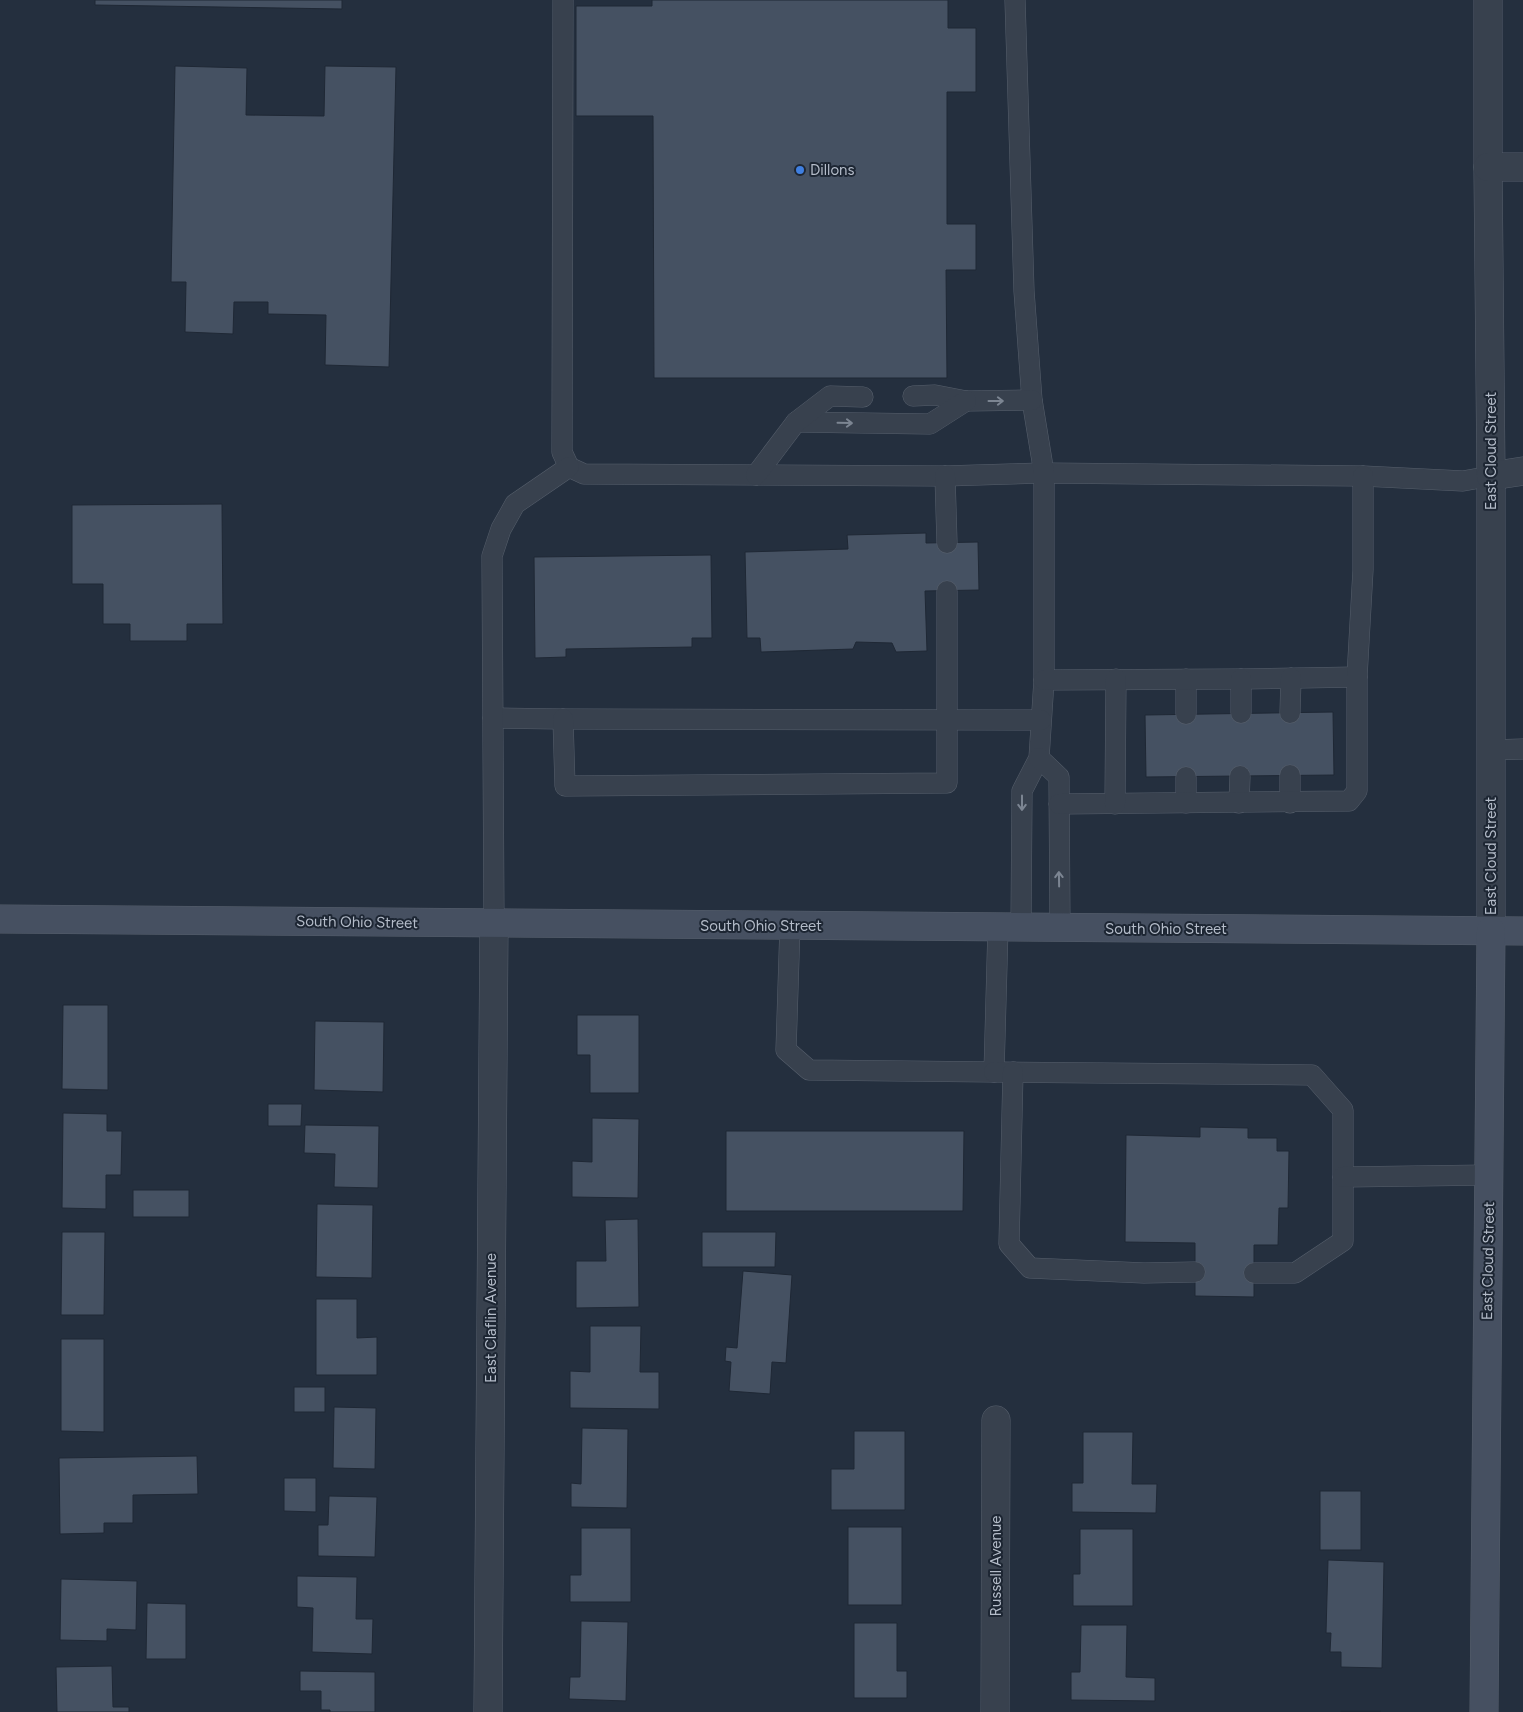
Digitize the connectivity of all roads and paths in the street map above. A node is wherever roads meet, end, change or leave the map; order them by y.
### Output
1 (563, 0) edge
2 (1015, 0) edge
3 (1488, 0) edge
4 (1488, 167) junction
5 (1523, 167) edge
6 (864, 396) dead end
7 (913, 396) dead end
8 (1032, 400) junction
9 (966, 401) junction
10 (796, 422) junction
11 (570, 468) junction
12 (1523, 471) edge
13 (1044, 473) junction
14 (756, 475) junction
15 (945, 476) junction
16 (1364, 476) junction
17 (1491, 476) junction
18 (946, 543) dead end
19 (946, 591) dead end
20 (1358, 677) junction
21 (1291, 678) junction
22 (1116, 679) junction
23 (1186, 679) junction
24 (1241, 679) junction
25 (1044, 680) junction
26 (1240, 713) dead end
27 (1290, 713) dead end
28 (1186, 714) dead end
29 (493, 718) junction
30 (564, 719) junction
31 (948, 720) junction
32 (1041, 720) junction
33 (1523, 749) edge
34 (1490, 750) junction
35 (1039, 758) junction
36 (1290, 775) dead end
37 (1240, 776) dead end
38 (1186, 777) dead end
39 (1186, 803) junction
40 (1240, 803) junction
41 (1290, 803) junction
42 (1059, 804) junction
43 (1115, 804) junction
44 (0, 919) edge
45 (494, 924) junction
46 (790, 926) junction
47 (1009, 928) junction
48 (1060, 928) junction
49 (1491, 931) junction
50 (1523, 932) edge
51 (1003, 1072) junction
52 (1489, 1175) junction
53 (1343, 1177) junction
54 (1195, 1272) dead end
55 (1254, 1273) dead end
56 (996, 1420) dead end
57 (488, 1712) edge
58 (995, 1712) edge
59 (1484, 1712) edge

1 - 11 lane
2 - 8 lane
3 - 4 street, East Cloud Street
4 - 5 street
4 - 17 street, East Cloud Street
6 - 10 lane
7 - 9 lane
9 -> 8 lane
8 - 13 lane
10 -> 9 lane
10 - 14 lane
11 - 14 lane
11 - 29 lane
12 - 17 street
13 - 15 lane
13 - 16 lane
13 - 25 lane
14 - 15 lane
15 - 18 lane
16 - 17 lane
16 - 20 lane
17 - 34 street, East Cloud Street
19 - 31 lane
20 - 21 lane
20 - 41 lane
21 - 24 lane
21 - 27 lane
22 - 23 lane
22 - 25 lane
22 - 43 lane
23 - 24 lane
23 - 28 lane
24 - 26 lane
25 - 32 lane
29 - 30 lane
29 - 45 lane
30 - 31 lane
30 - 31 lane
31 - 32 lane
32 - 35 lane
33 - 34 lane
34 - 49 street, East Cloud Street
35 - 42 lane
35 -> 47 lane
36 - 41 lane
37 - 40 lane
38 - 39 lane
39 - 40 lane
39 - 43 lane
40 - 41 lane
42 - 43 lane
48 -> 42 lane
44 - 45 main road, South Ohio Street
45 - 46 main road, South Ohio Street
45 - 57 street, East Claflin Avenue
46 - 47 main road, South Ohio Street
46 - 51 lane
47 - 48 main road, South Ohio Street
47 - 51 lane
48 - 49 main road, South Ohio Street
49 - 50 main road, South Ohio Street
49 - 52 main road, East Cloud Street
51 - 53 lane
51 - 54 lane
52 - 53 lane
52 - 59 main road, East Cloud Street
53 - 55 lane
56 - 58 street, Russell Avenue

